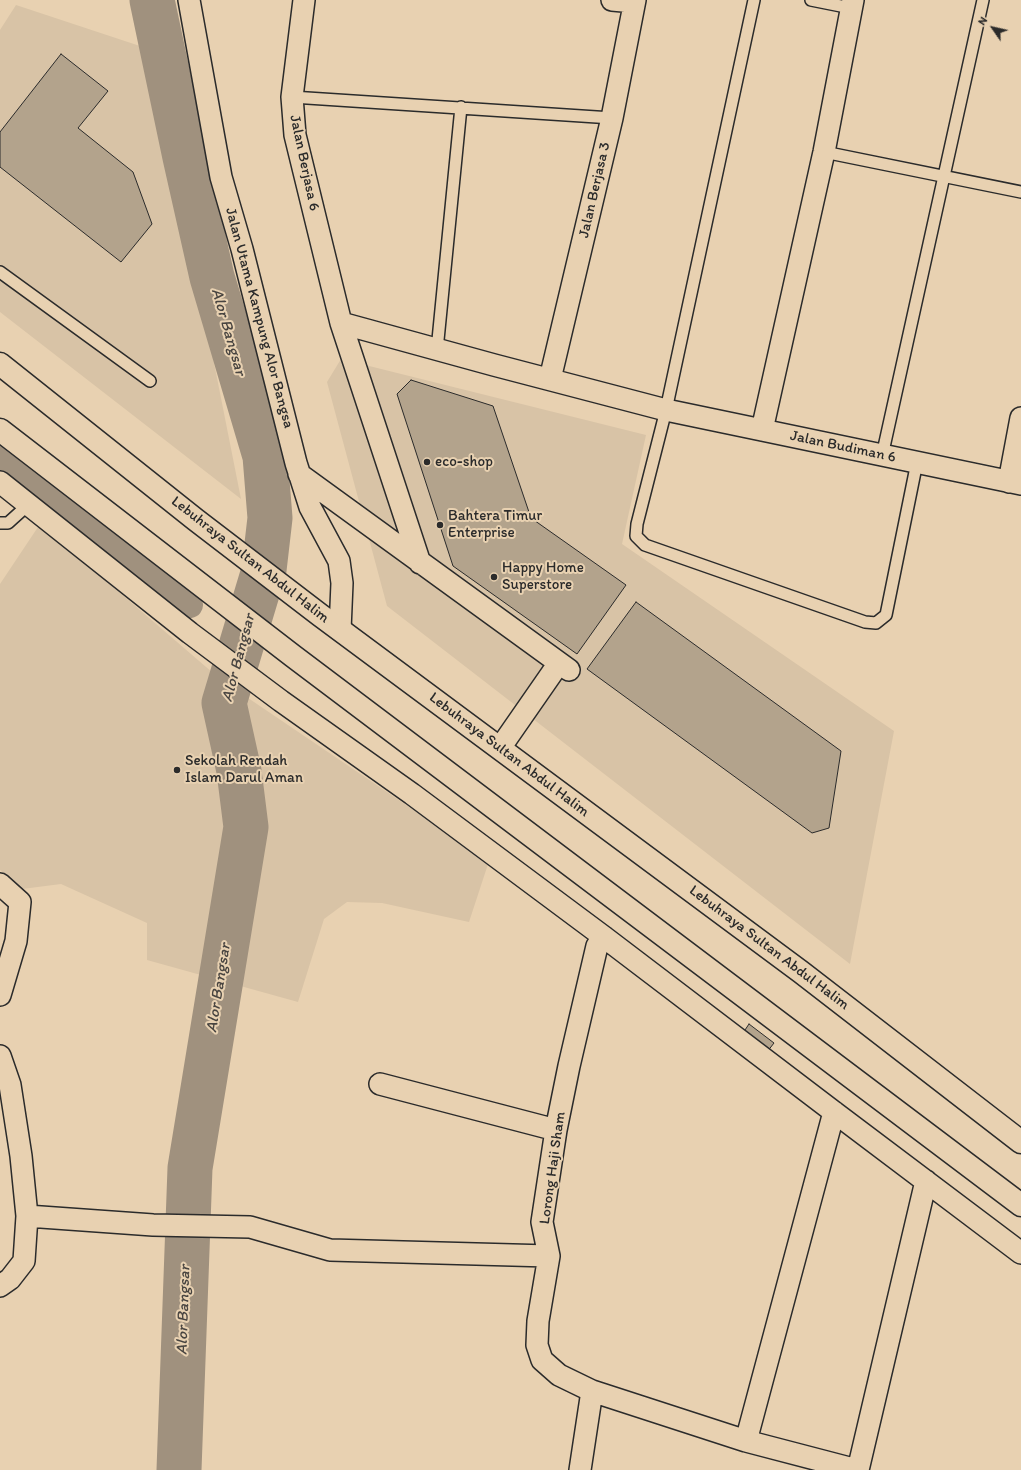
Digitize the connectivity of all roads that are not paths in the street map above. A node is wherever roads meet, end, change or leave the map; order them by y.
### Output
1 (189, 0) edge
2 (304, 0) edge
3 (612, 0) edge
4 (754, 0) edge
5 (811, 0) edge
6 (983, 0) edge
7 (634, 1) edge
8 (852, 4) edge
9 (292, 97) junction
10 (461, 107) junction
11 (612, 118) junction
12 (824, 152) junction
13 (943, 177) junction
14 (1021, 192) edge
15 (0, 272) edge
16 (341, 323) junction
17 (436, 350) junction
18 (0, 364) edge
19 (550, 379) junction
20 (150, 381) dead end
21 (666, 410) junction
22 (1021, 418) edge
23 (0, 430) edge
24 (762, 430) junction
25 (882, 456) junction
26 (917, 462) junction
27 (299, 474) junction
28 (0, 482) edge
29 (1015, 483) edge
30 (28, 504) junction
31 (0, 523) edge
32 (420, 563) junction
33 (340, 630) junction
34 (500, 748) junction
35 (0, 884) edge
36 (604, 937) junction
37 (0, 995) edge
38 (0, 1056) edge
39 (380, 1084) dead end
40 (834, 1112) junction
41 (556, 1130) junction
42 (1021, 1142) edge
43 (926, 1181) junction
44 (1021, 1205) edge
45 (27, 1216) junction
46 (1021, 1253) edge
47 (549, 1256) junction
48 (0, 1286) edge
49 (592, 1391) junction
50 (746, 1440) junction
51 (580, 1470) edge
52 (857, 1470) edge

1 - 27 street, Jalan Utama Kampung Alor Bangsa
2 - 9 street, Jalan Berjasa 6
3 - 7 street
4 - 21 lane
5 - 8 lane
6 - 13 lane
7 - 11 street, Jalan Berjasa 3
8 - 12 street
9 - 10 lane
9 - 16 street, Jalan Berjasa 6
10 - 11 lane
10 - 17 lane
11 - 19 street, Jalan Berjasa 3
12 - 13 lane
12 - 24 street
13 - 14 lane
13 - 25 lane
15 - 20 lane
16 - 17 street, Jalan Budiman 6
16 - 32 street, Jalan Berjasa 6
17 - 19 street, Jalan Budiman 6
18 - 33 main road, Lebuhraya Sultan Abdul Halim
19 - 21 street, Jalan Budiman 6
21 - 24 street, Jalan Budiman 6
21 - 26 lane
22 - 29 street
23 - 44 main road
24 - 25 street, Jalan Budiman 6
25 - 26 street, Jalan Budiman 6
26 - 29 street, Jalan Budiman 6
27 - 32 street
27 - 33 street, Jalan Utama Kampung Alor Bangsa
28 - 30 street
30 - 31 lane
30 - 36 street
32 - 34 street
33 - 34 main road, Lebuhraya Sultan Abdul Halim
34 - 42 main road, Lebuhraya Sultan Abdul Halim
35 - 37 street
36 - 40 street
36 - 41 street, Lorong Haji Sham
38 - 45 street
39 - 41 street
40 - 43 street
40 - 50 street
41 - 47 street, Lorong Haji Sham
43 - 46 street
43 - 52 street
45 - 47 street
45 - 48 street
47 - 49 street, Lorong Haji Sham
49 - 50 street, Lorong Haji Sham
49 - 51 street
50 - 52 street, Lorong Haji Sham

